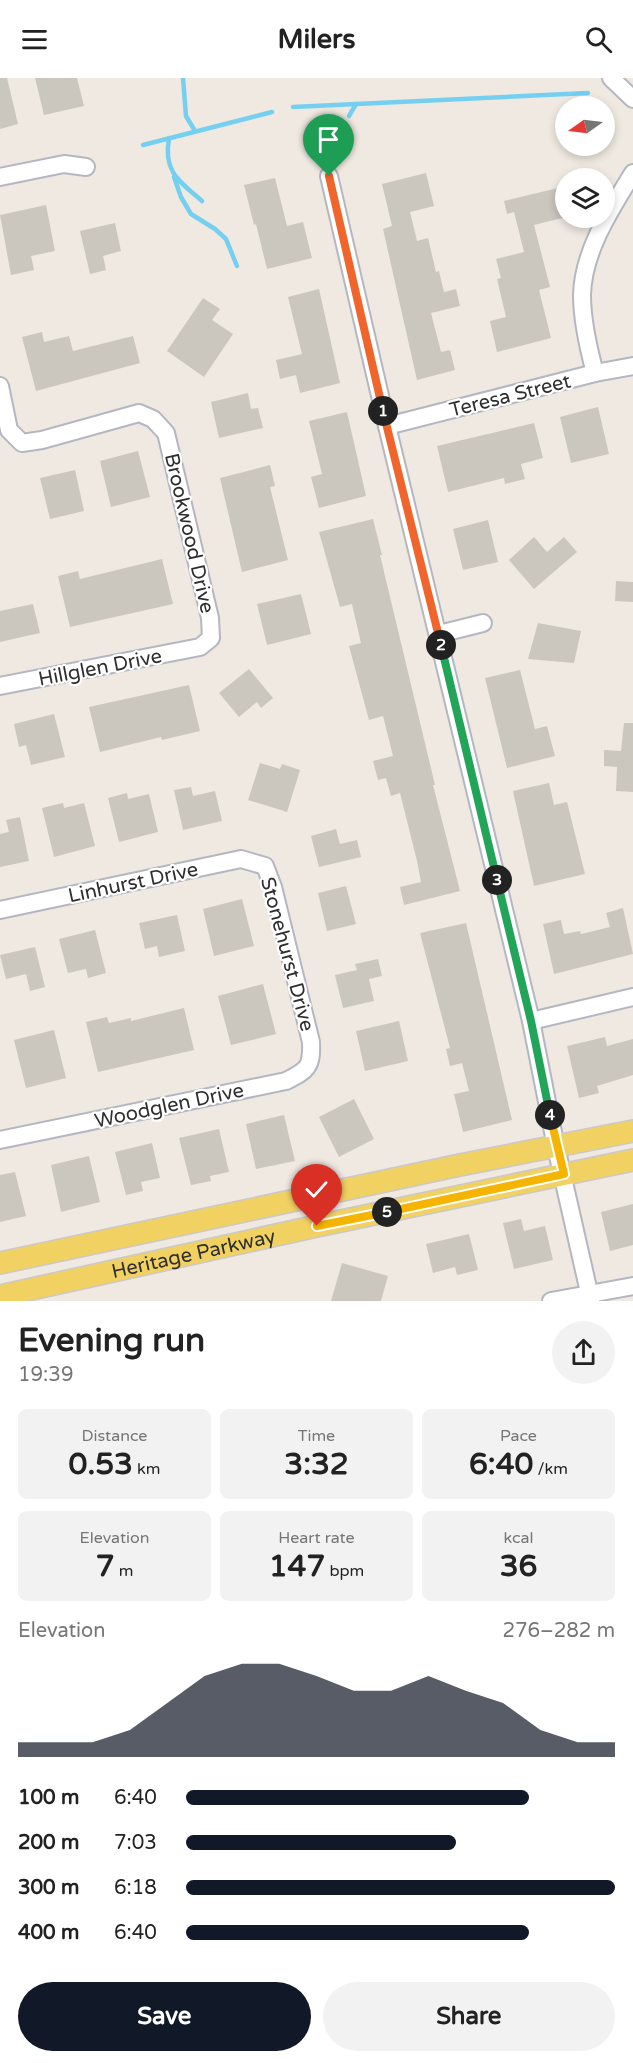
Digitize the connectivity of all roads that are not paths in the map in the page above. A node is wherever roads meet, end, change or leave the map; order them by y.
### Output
1 (611, 78) edge
2 (633, 99) edge
3 (86, 167) dead end
4 (633, 172) edge
5 (329, 176) dead end
6 (0, 177) edge
7 (633, 366) edge
8 (595, 373) junction
9 (0, 386) edge
10 (387, 426) junction
11 (483, 623) dead end
12 (439, 634) junction
13 (200, 647) joint
14 (0, 686) edge
15 (265, 866) joint
16 (0, 910) edge
17 (633, 998) edge
18 (531, 1021) junction
19 (311, 1042) joint
20 (633, 1131) edge
21 (0, 1140) edge
22 (556, 1147) junction
23 (633, 1160) edge
24 (564, 1174) junction
25 (0, 1263) edge
26 (633, 1286) edge
27 (0, 1296) edge
28 (590, 1297) edge
29 (552, 1301) edge

1 - 2 street
3 - 6 street
4 - 8 street
5 - 10 street
7 - 8 street, Teresa Street
8 - 10 street, Teresa Street
9 - 13 street, Brookwood Drive
10 - 12 street
11 - 12 street
12 - 18 street
13 - 14 street, Hillglen Drive
15 - 16 street, Linhurst Drive
15 - 19 street, Stonehurst Drive
17 - 18 street
18 - 22 street
19 - 21 street, Woodglen Drive
20 - 22 main road, Heritage Parkway
22 - 24 street
22 - 25 main road, Heritage Parkway
23 - 24 main road, Heritage Parkway
24 - 27 main road, Heritage Parkway
24 - 28 street
26 - 28 street
28 - 29 street

